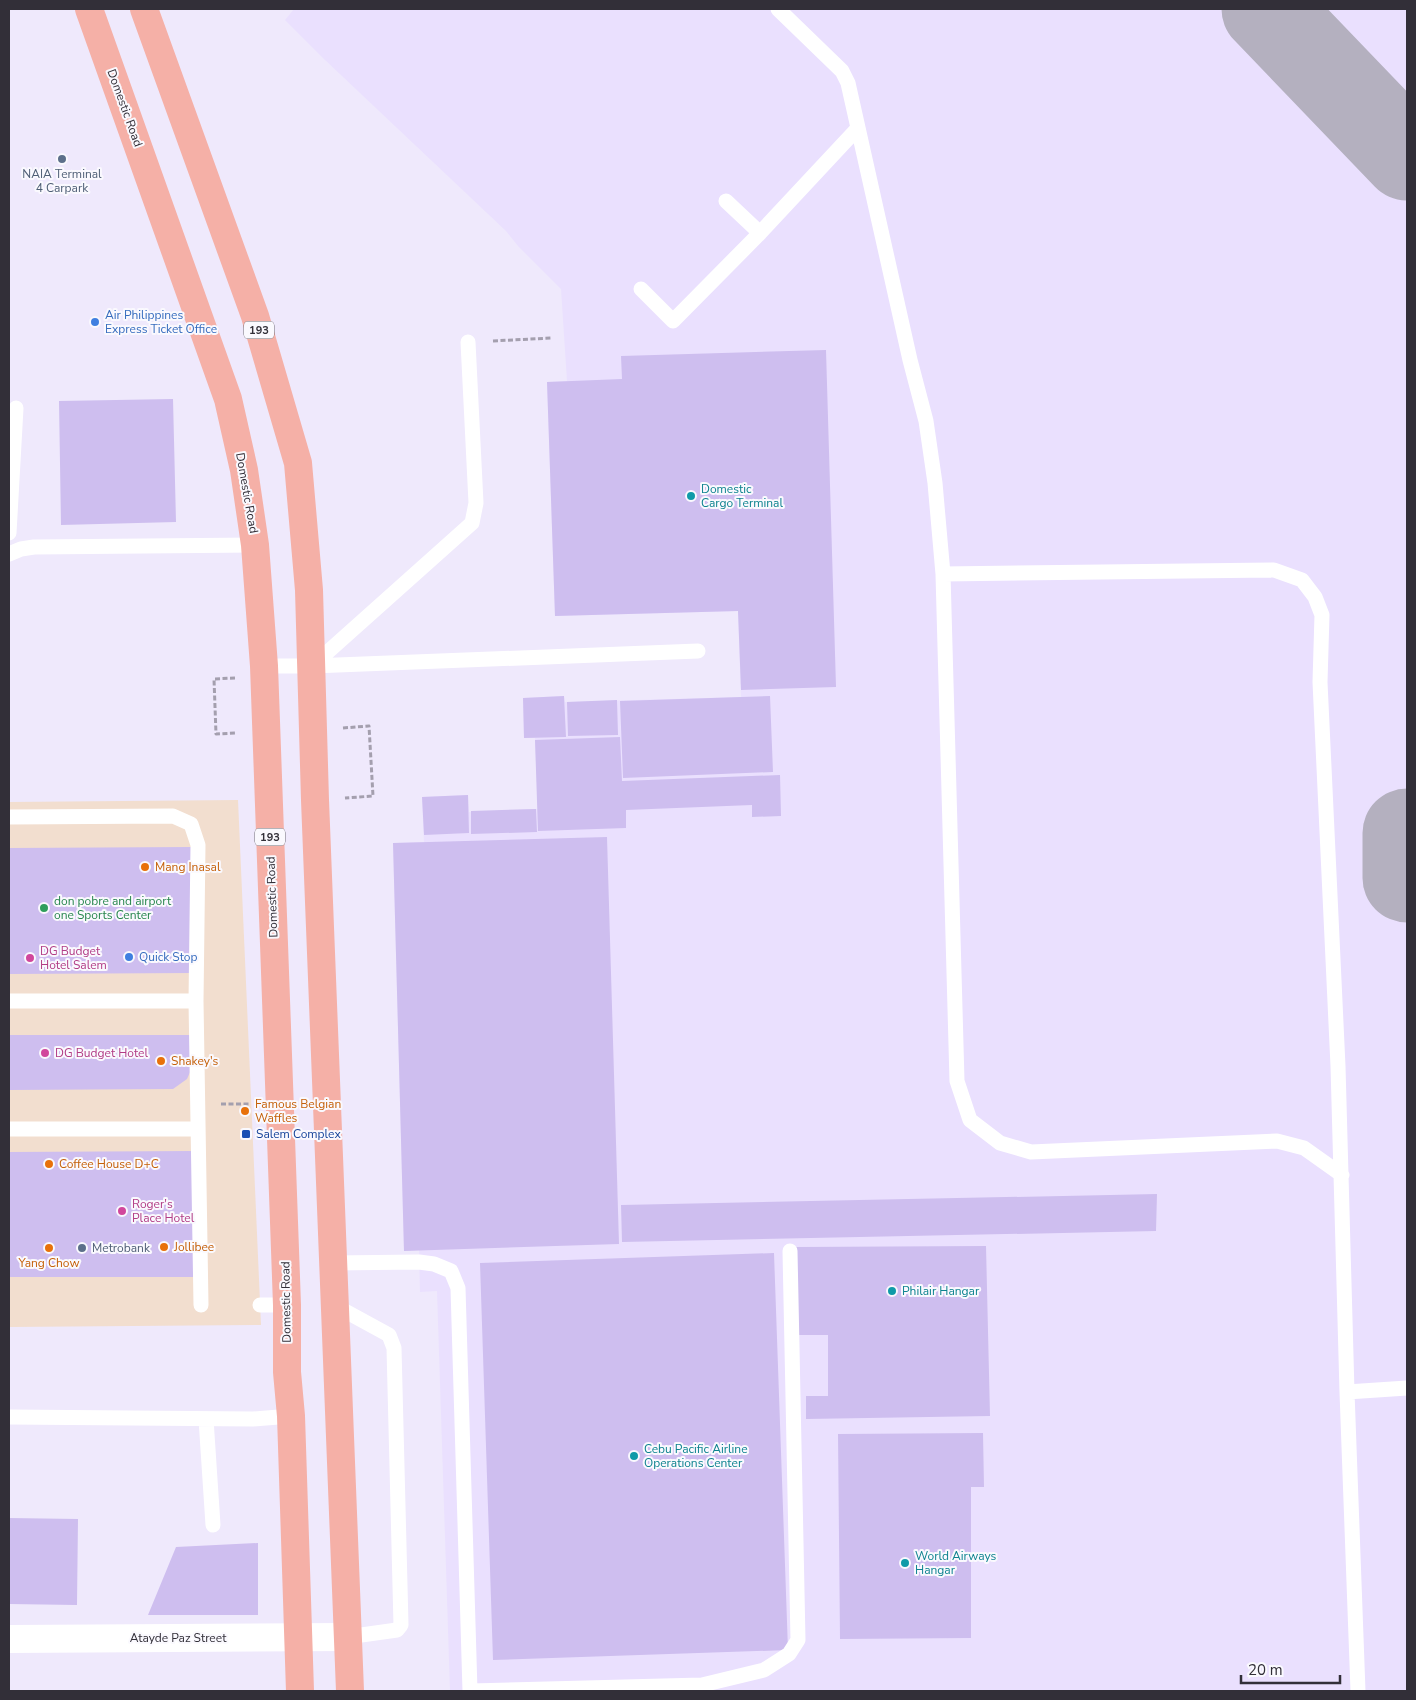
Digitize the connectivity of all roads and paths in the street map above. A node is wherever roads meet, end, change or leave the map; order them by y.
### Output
1 (89, 9) edge
2 (144, 9) edge
3 (778, 9) edge
4 (857, 129) junction
5 (726, 201) dead end
6 (760, 233) junction
7 (641, 290) dead end
8 (552, 338) dead end
9 (468, 342) joint
10 (16, 408) dead end
11 (9, 533) edge
12 (255, 545) junction
13 (9, 554) edge
14 (943, 574) junction
15 (698, 651) dead end
16 (312, 666) junction
17 (264, 671) junction
18 (369, 726) dead end
19 (216, 734) dead end
20 (314, 800) junction
21 (9, 818) edge
22 (196, 1000) junction
23 (9, 1001) edge
24 (198, 1104) junction
25 (279, 1104) junction
26 (9, 1129) edge
27 (198, 1129) junction
28 (1342, 1175) junction
29 (790, 1250) dead end
30 (333, 1263) junction
31 (201, 1305) dead end
32 (260, 1305) dead end
33 (287, 1305) junction
34 (334, 1305) junction
35 (1407, 1388) edge
36 (1347, 1392) junction
37 (290, 1416) junction
38 (9, 1417) edge
39 (206, 1419) junction
40 (212, 1525) dead end
41 (347, 1637) junction
42 (298, 1638) junction
43 (9, 1639) edge
44 (300, 1691) edge
45 (350, 1691) edge
46 (470, 1691) edge
47 (1358, 1691) edge

1 - 12 main road, Domestic Road / 193
2 - 16 main road, 193
3 - 4 lane
4 - 6 lane
4 - 14 lane
5 - 6 lane
6 - 7 lane
8 - 9 path
9 - 16 lane
10 - 11 lane
12 - 13 lane
12 - 17 main road, Domestic Road / 193
14 - 28 lane
14 - 28 lane
15 - 16 lane
16 - 17 lane
16 - 20 main road, 193
17 - 19 path
17 - 25 main road, Domestic Road / 193
18 - 20 path
20 - 30 main road, 193
21 - 22 lane
22 - 23 lane
22 - 24 lane
24 - 25 path
24 - 27 lane
25 - 33 main road, Domestic Road / 193
26 - 27 lane
27 - 31 lane
28 - 36 lane
29 - 46 lane
30 - 34 main road, 193
30 - 46 lane
32 - 33 lane
33 - 37 main road, Domestic Road / 193
34 - 41 main road, 193
34 - 41 lane
35 - 36 lane
36 - 47 lane
37 - 39 lane
37 - 42 main road, Domestic Road / 193
38 - 39 lane
39 - 40 lane
41 - 42 street, Atayde Paz Street
41 - 45 main road, 193
42 - 43 street, Atayde Paz Street
42 - 44 main road, Domestic Road / 193

